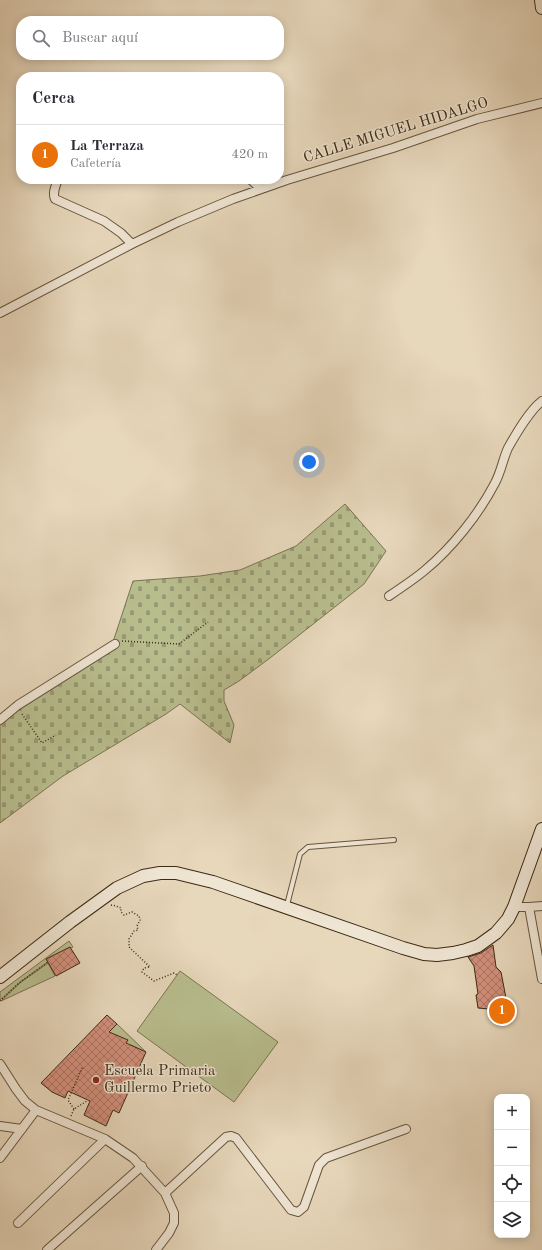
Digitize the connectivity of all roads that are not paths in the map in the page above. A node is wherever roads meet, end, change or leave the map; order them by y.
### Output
1 (541, 0) edge
2 (542, 8) edge
3 (542, 103) edge
4 (284, 182) edge
5 (56, 184) edge
6 (256, 184) edge
7 (277, 184) edge
8 (261, 189) junction
9 (132, 244) junction
10 (0, 313) edge
11 (542, 401) edge
12 (389, 596) dead end
13 (115, 644) road end
14 (0, 720) edge
15 (542, 829) edge
16 (394, 840) dead end
17 (542, 906) edge
18 (514, 907) junction
19 (529, 907) junction
20 (286, 908) junction
21 (0, 976) edge
22 (542, 979) edge
23 (0, 1064) edge
24 (36, 1110) junction
25 (0, 1126) edge
26 (22, 1129) junction
27 (406, 1129) dead end
28 (105, 1139) junction
29 (0, 1158) edge
30 (142, 1166) junction
31 (165, 1193) junction
32 (18, 1222) dead end
33 (47, 1250) edge
34 (156, 1250) edge

1 - 2 main road
3 - 4 street, CALLE MIGUEL HIDALGO
5 - 9 street
6 - 8 street
7 - 8 street, CALLE MIGUEL HIDALGO
8 - 9 street, CALLE MIGUEL HIDALGO
9 - 10 street, CALLE MIGUEL HIDALGO
11 - 12 street
13 - 14 street
15 - 18 main road
16 - 20 lane
17 - 19 street
18 - 19 street
18 - 20 main road
19 - 22 street
20 - 21 main road
23 - 24 street
24 - 26 street
24 - 28 street
25 - 26 street
26 - 29 street
27 - 31 street
28 - 30 street
28 - 32 street
30 - 31 street
30 - 33 street
31 - 34 street

